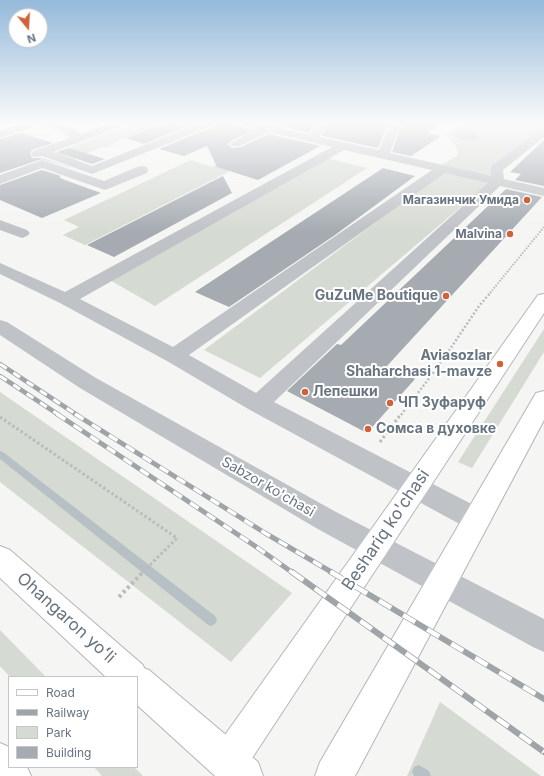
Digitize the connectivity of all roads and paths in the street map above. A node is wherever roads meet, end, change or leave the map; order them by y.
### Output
1 (23, 159) edge
2 (61, 159) edge
3 (119, 159) edge
4 (318, 159) edge
5 (401, 159) edge
6 (509, 159) edge
7 (0, 168) edge
8 (442, 169) junction
9 (142, 170) dead end
10 (0, 180) edge
11 (498, 182) junction
12 (544, 192) edge
13 (0, 225) edge
14 (544, 227) edge
15 (22, 233) dead end
16 (0, 268) edge
17 (66, 299) junction
18 (544, 299) edge
19 (0, 326) edge
20 (174, 356) junction
21 (544, 399) edge
22 (258, 404) junction
23 (0, 417) edge
24 (380, 442) dead end
25 (416, 487) junction
26 (477, 520) junction
27 (376, 546) junction
28 (0, 559) edge
29 (442, 581) junction
30 (119, 597) dead end
31 (544, 636) edge
32 (130, 676) edge
33 (138, 683) edge
34 (0, 762) edge
35 (236, 769) edge
36 (12, 776) edge
37 (334, 776) edge

1 - 7 street
2 - 3 street
4 - 17 street
5 - 8 street
6 - 11 street
8 - 11 street
8 - 20 street
9 - 10 street
11 - 12 street
11 - 22 street
13 - 15 street
14 - 24 path
16 - 17 street
17 - 20 street
18 - 25 main road, Beshariq ko'chasi
19 - 27 street, Sabzor ko'chasi
20 - 22 street
21 - 26 main road
22 - 25 street
23 - 30 path
25 - 26 street
25 - 27 main road, Beshariq ko'chasi
26 - 29 main road
27 - 29 street, Sabzor ko'chasi
27 - 35 main road, Beshariq ko'chasi
28 - 32 main road, Ohangaron yoʻli
29 - 31 street, Sabzor ko'chasi
29 - 37 main road
33 - 35 main road
34 - 36 main road

